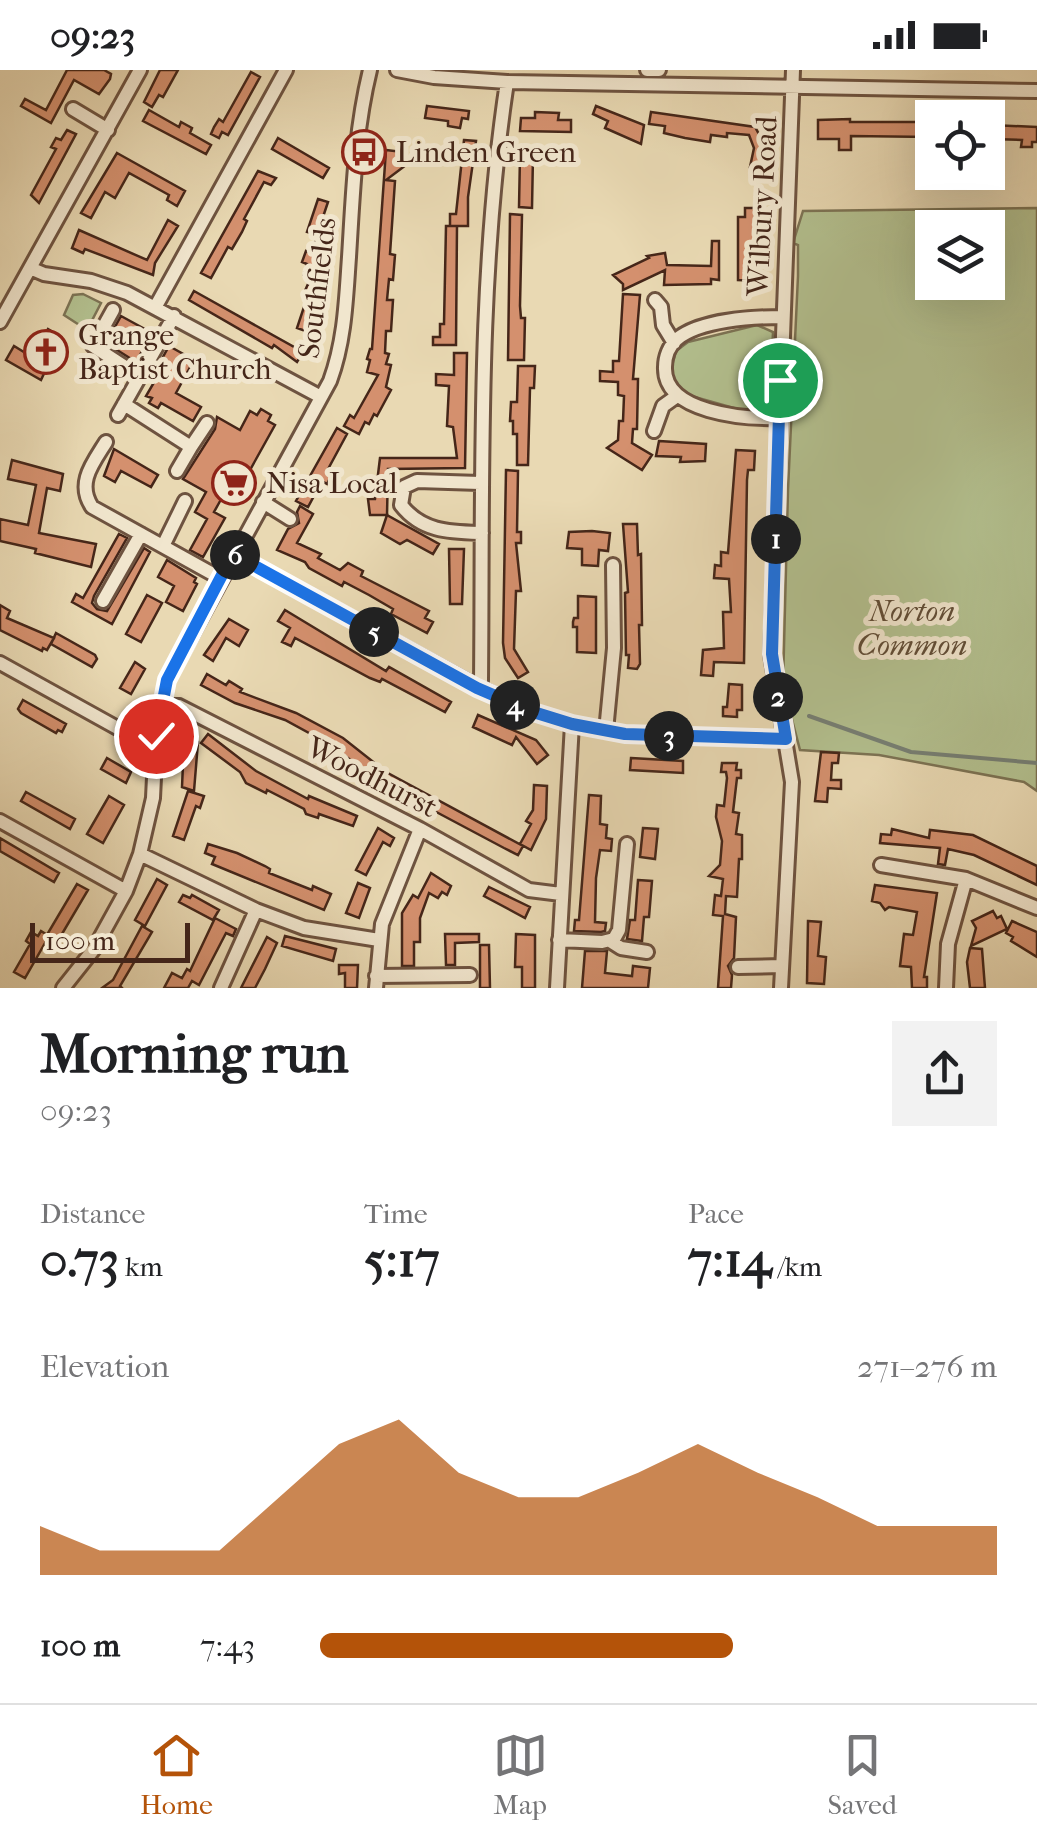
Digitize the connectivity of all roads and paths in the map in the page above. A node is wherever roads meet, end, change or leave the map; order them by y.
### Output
1 (140, 70) edge
2 (286, 70) edge
3 (370, 70) edge
4 (398, 70) edge
5 (647, 70) edge
6 (659, 70) edge
7 (793, 77) edge
8 (507, 82) junction
9 (1037, 92) edge
10 (73, 109) dead end
11 (108, 130) junction
12 (30, 268) junction
13 (656, 300) dead end
14 (156, 306) junction
15 (113, 310) dead end
16 (174, 316) junction
17 (782, 317) junction
18 (0, 322) edge
19 (674, 342) junction
20 (139, 376) junction
21 (677, 396) junction
22 (320, 398) junction
23 (779, 418) junction
24 (206, 423) dead end
25 (654, 431) dead end
26 (106, 442) dead end
27 (191, 447) junction
28 (178, 472) dead end
29 (480, 483) junction
30 (185, 501) dead end
31 (262, 502) junction
32 (290, 519) dead end
33 (140, 534) junction
34 (482, 534) junction
35 (163, 546) junction
36 (233, 554) junction
37 (614, 565) dead end
38 (220, 578) junction
39 (103, 601) dead end
40 (0, 663) edge
41 (477, 688) junction
42 (160, 704) junction
43 (572, 724) junction
44 (606, 731) junction
45 (156, 736) junction
46 (786, 739) junction
47 (0, 820) edge
48 (420, 829) junction
49 (627, 844) dead end
50 (140, 854) junction
51 (881, 865) dead end
52 (966, 879) junction
53 (126, 890) junction
54 (561, 894) junction
55 (1037, 908) edge
56 (256, 910) junction
57 (379, 940) junction
58 (559, 940) junction
59 (610, 941) junction
60 (647, 952) dead end
61 (782, 966) junction
62 (738, 967) dead end
63 (470, 975) dead end
64 (376, 982) edge
65 (63, 988) edge
66 (221, 988) edge
67 (558, 988) edge
68 (781, 988) edge
69 (946, 988) edge

1 - 11 street
2 - 14 street
3 - 22 street, Southfields
4 - 8 street
5 - 6 street
7 - 8 street
7 - 9 street
7 - 17 street, Wilbury Road
8 - 29 street
10 - 11 street
11 - 12 street
12 - 14 street
12 - 18 street
13 - 19 street
14 - 16 street
15 - 20 street
16 - 20 street
16 - 22 street
17 - 19 street
17 - 23 street, Wilbury Road
19 - 21 street
20 - 27 street
21 - 23 street
21 - 25 street
22 - 31 street, Southfields
23 - 46 street, Wilbury Road
24 - 27 street
26 - 33 street
27 - 28 street
29 - 34 street
29 - 34 street
30 - 35 street
31 - 32 street
31 - 36 street, Southfields
33 - 35 street
33 - 39 street
34 - 41 street
35 - 38 street
36 - 38 street, Southfields
36 - 41 street
37 - 44 street
38 - 42 street, Southfields
40 - 45 street
41 - 43 street
42 - 45 street, Southfields
42 - 48 street, Woodhurst
43 - 44 street
43 - 54 street
44 - 46 street
45 - 50 street, Southfields
46 - 61 street, Wilbury Road
47 - 53 street
48 - 54 street, Woodhurst
48 - 57 street
49 - 59 street
50 - 53 street, Southfields
50 - 56 street
51 - 52 street
52 - 55 street
52 - 69 street
53 - 65 street, Southfields
54 - 58 street
56 - 57 street
56 - 66 street
57 - 64 street
58 - 59 street
58 - 67 street
59 - 60 street
61 - 62 street
61 - 68 street, Wilbury Road
63 - 64 street

